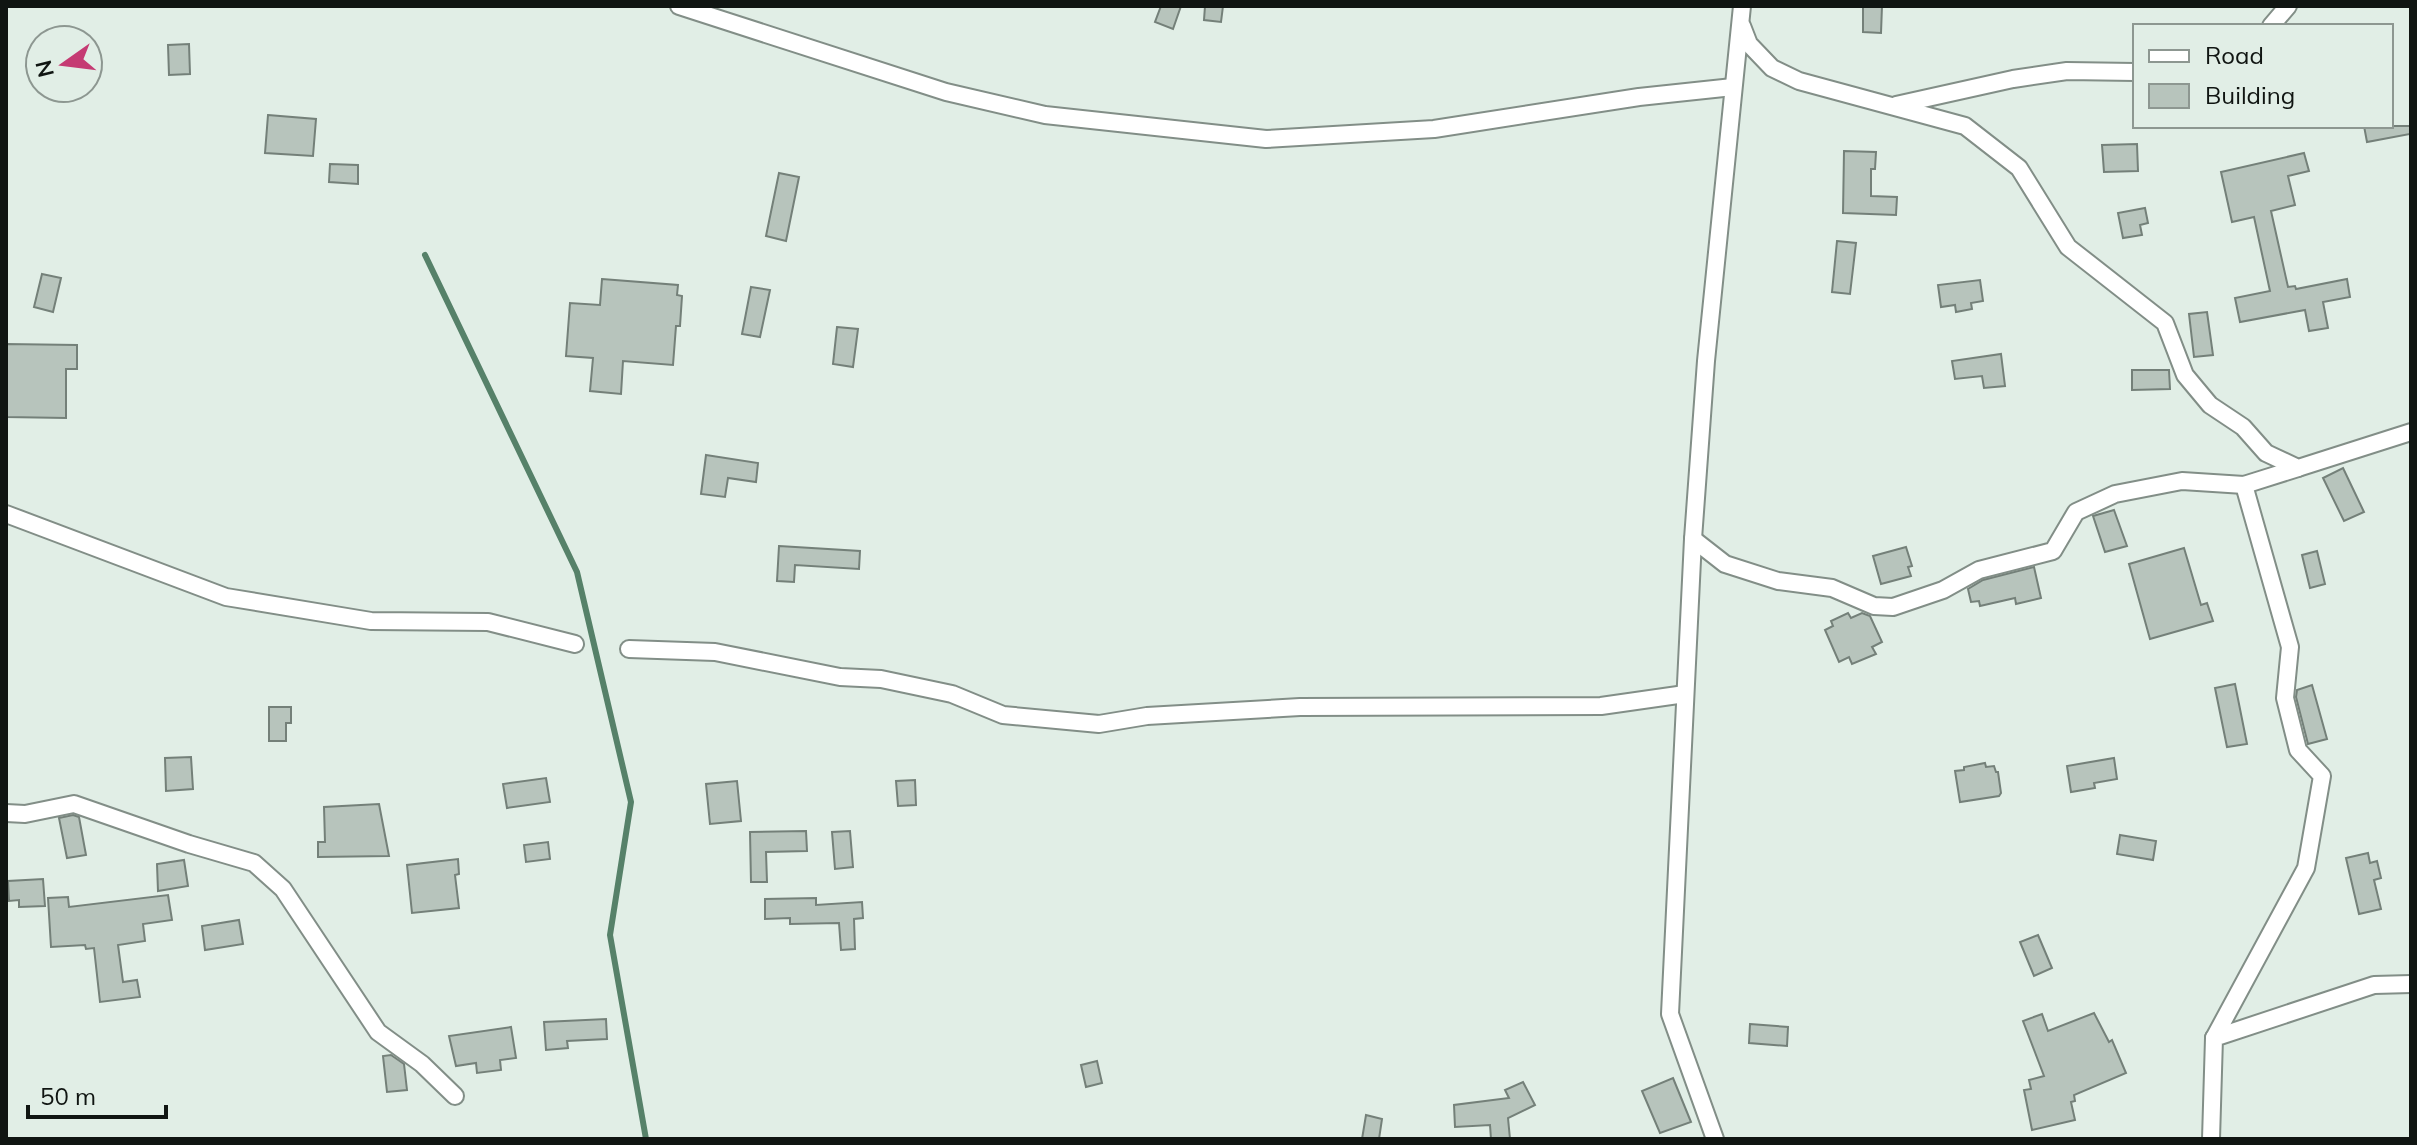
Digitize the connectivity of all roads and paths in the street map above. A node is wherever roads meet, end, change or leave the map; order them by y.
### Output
1 (679, 6) edge
2 (2288, 6) edge
3 (1741, 14) edge
4 (2273, 24) edge
5 (2133, 72) edge
6 (1733, 87) junction
7 (1892, 105) junction
8 (2411, 432) edge
9 (2298, 468) junction
10 (2244, 485) junction
11 (6, 514) edge
12 (1693, 539) junction
13 (575, 644) dead end
14 (629, 649) dead end
15 (1685, 694) junction
16 (6, 813) edge
17 (2411, 984) edge
18 (2214, 1038) junction
19 (455, 1096) dead end
20 (1715, 1139) edge
21 (2211, 1139) edge

1 - 6 street
2 - 4 street
3 - 6 street
3 - 7 street
5 - 7 street
6 - 12 street
7 - 9 street
8 - 9 street
9 - 10 street
10 - 12 street
10 - 18 street
11 - 13 street
12 - 15 street
14 - 15 street
15 - 20 street
16 - 19 street
17 - 18 street
18 - 21 street

